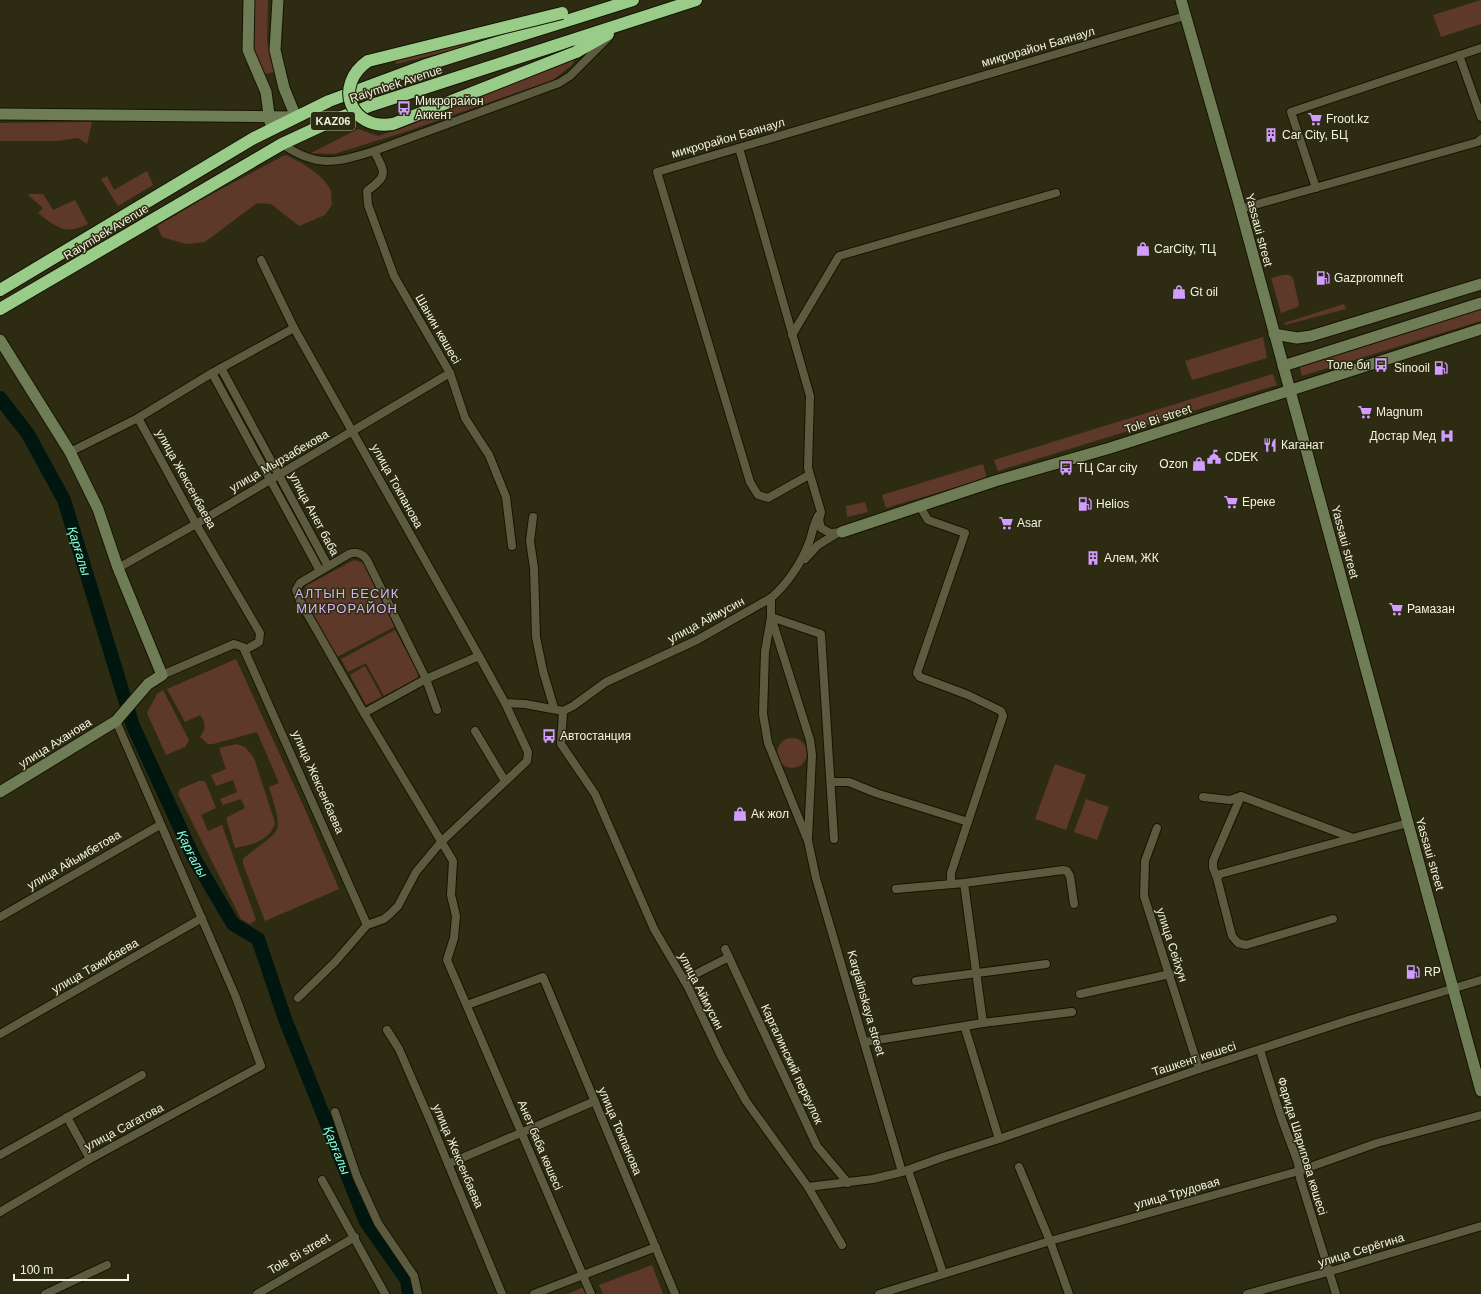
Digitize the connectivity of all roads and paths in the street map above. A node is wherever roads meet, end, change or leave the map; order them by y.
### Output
1 (248, 0) edge
2 (278, 0) edge
3 (632, 0) edge
4 (696, 0) edge
5 (1180, 0) edge
6 (1185, 16) junction
7 (635, 19) junction
8 (617, 29) junction
9 (1481, 48) edge
10 (1460, 55) junction
11 (284, 88) junction
12 (266, 92) junction
13 (0, 114) edge
14 (270, 116) junction
15 (296, 117) junction
16 (1481, 117) edge
17 (269, 130) junction
18 (1481, 139) edge
19 (282, 144) junction
20 (739, 148) junction
21 (374, 151) junction
22 (1316, 188) junction
23 (1056, 193) dead end
24 (1240, 209) junction
25 (261, 260) dead end
26 (1481, 284) edge
27 (0, 290) edge
28 (1481, 303) edge
29 (0, 309) edge
30 (294, 328) junction
31 (1481, 329) edge
32 (1274, 334) junction
33 (792, 335) junction
34 (0, 340) edge
35 (1283, 366) junction
36 (221, 368) junction
37 (212, 373) junction
38 (450, 373) junction
39 (1290, 391) junction
40 (138, 418) junction
41 (353, 432) junction
42 (70, 452) junction
43 (279, 475) junction
44 (809, 475) junction
45 (270, 480) junction
46 (919, 506) junction
47 (821, 512) junction
48 (533, 517) dead end
49 (196, 524) junction
50 (842, 532) junction
51 (512, 546) dead end
52 (328, 566) junction
53 (118, 568) junction
54 (796, 569) junction
55 (320, 571) junction
56 (771, 598) junction
57 (771, 617) junction
58 (245, 650) junction
59 (476, 658) junction
60 (162, 675) junction
61 (426, 679) junction
62 (505, 703) junction
63 (554, 708) junction
64 (437, 710) dead end
65 (366, 711) junction
66 (563, 711) junction
67 (119, 717) junction
68 (475, 731) dead end
69 (505, 781) junction
70 (831, 782) junction
71 (0, 792) edge
72 (1203, 796) dead end
73 (1241, 796) junction
74 (968, 822) junction
75 (1408, 824) junction
76 (160, 825) junction
77 (1157, 828) dead end
78 (1353, 838) junction
79 (834, 839) dead end
80 (808, 841) junction
81 (441, 842) junction
82 (1217, 878) junction
83 (964, 883) junction
84 (951, 884) junction
85 (896, 889) dead end
86 (1074, 904) dead end
87 (0, 917) edge
88 (202, 918) junction
89 (1332, 919) dead end
90 (367, 925) junction
91 (1046, 964) dead end
92 (977, 972) junction
93 (1170, 974) junction
94 (684, 980) junction
95 (1481, 980) edge
96 (916, 981) dead end
97 (1454, 988) junction
98 (1080, 994) dead end
99 (298, 998) dead end
100 (467, 1005) junction
101 (1072, 1012) dead end
102 (983, 1023) junction
103 (965, 1028) junction
104 (387, 1030) dead end
105 (0, 1034) edge
106 (864, 1042) junction
107 (1260, 1050) junction
108 (1199, 1069) junction
109 (142, 1075) dead end
110 (1481, 1091) edge
111 (595, 1101) junction
112 (335, 1112) dead end
113 (1481, 1115) edge
114 (67, 1117) junction
115 (522, 1134) junction
116 (999, 1139) junction
117 (0, 1155) edge
118 (90, 1159) junction
119 (448, 1164) junction
120 (1020, 1167) dead end
121 (905, 1171) junction
122 (1299, 1171) junction
123 (322, 1180) dead end
124 (848, 1183) junction
125 (808, 1187) junction
126 (0, 1212) edge
127 (1481, 1226) edge
128 (355, 1237) junction
129 (1050, 1241) junction
130 (842, 1245) dead end
131 (656, 1247) junction
132 (107, 1265) dead end
133 (1328, 1272) junction
134 (943, 1273) junction
135 (583, 1276) junction
136 (45, 1294) edge
137 (257, 1294) edge
138 (385, 1294) edge
139 (418, 1294) edge
140 (502, 1294) edge
141 (534, 1294) edge
142 (591, 1294) edge
143 (675, 1294) edge
144 (879, 1294) edge
145 (1069, 1294) edge
146 (1247, 1294) edge
147 (1336, 1294) edge

1 - 12 main road
2 - 11 main road
3 - 8 highway, bridge
3 - 15 highway, Raiymbek Avenue / KАZ06
4 - 7 highway, Raiymbek Avenue / KАZ06
5 - 6 main road, Yassaui street
6 - 20 street, микрорайон Баянаул
6 - 24 main road, Yassaui street
7 - 8 highway
7 - 19 highway, Raiymbek Avenue / KАZ06
8 - 21 street
9 - 10 street
10 - 16 street
10 - 22 street
11 - 12 main road
11 - 15 main road
12 - 14 main road
13 - 14 main road
14 - 15 main road
14 - 17 main road
15 - 17 highway, Raiymbek Avenue / KАZ06
17 - 27 highway, Raiymbek Avenue / KАZ06
18 - 22 street
19 - 21 street
19 - 29 highway, Raiymbek Avenue / KАZ06
20 - 33 street
20 - 44 street, микрорайон Баянаул
21 - 38 street, Шанин көшесі
22 - 24 street
23 - 33 street
24 - 32 main road, Yassaui street
25 - 30 street, улица Токпанова
26 - 32 main road
28 - 35 main road
30 - 36 street
30 - 41 street, улица Токпанова
31 - 39 main road, Tole Bi street
32 - 35 main road, Yassaui street
33 - 44 street
34 - 42 main road
35 - 39 main road, Yassaui street
36 - 37 street
36 - 43 street, улица Анет баба
37 - 40 street
37 - 45 street
38 - 41 street, улица Мырзабекова
38 - 51 street, Шанин көшесі
39 - 46 main road, Tole Bi street
39 - 75 main road, Yassaui street
40 - 42 street
40 - 49 street, улица Жексенбаева
41 - 43 street, улица Мырзабекова
41 - 59 street, улица Токпанова
42 - 53 main road
43 - 45 street, улица Мырзабекова
43 - 52 street, улица Анет баба
44 - 47 street
45 - 49 street, улица Мырзабекова
45 - 55 street
46 - 50 main road, Tole Bi street
46 - 74 street
47 - 50 street
47 - 54 street, улица Аймусин
48 - 63 street
49 - 53 street, улица Мырзабекова
49 - 58 street, улица Жексенбаева
50 - 54 street
52 - 55 street, улица Анет баба
52 - 61 street, улица Анет баба
53 - 60 main road
54 - 56 street, улица Аймусин
55 - 65 street, улица Анет баба
56 - 57 street
56 - 66 street, улица Аймусин
57 - 70 street
57 - 80 street
57 - 80 street
58 - 60 street
58 - 90 street, улица Жексенбаева
59 - 61 street
59 - 62 street, улица Токпанова
60 - 67 main road
61 - 64 street, улица Анет баба
61 - 65 street
62 - 63 street
62 - 69 street, улица Токпанова
63 - 66 street
65 - 81 street, улица Анет баба
66 - 94 street, улица Аймусин
67 - 71 main road, улица Аханова
67 - 76 street
68 - 69 street
69 - 81 street
70 - 74 street
70 - 79 street
72 - 73 street
73 - 78 street
73 - 82 street
74 - 84 street
75 - 78 street
75 - 97 main road, Yassaui street
76 - 87 street, улица Айымбетова
76 - 88 street
77 - 93 street, улица Сейхун
78 - 82 street
80 - 106 street, Kargalinskaya street
81 - 90 street
81 - 100 street, Анет баба көшесі
82 - 89 street
83 - 84 street
83 - 86 street
83 - 92 street
84 - 85 street
88 - 105 street, улица Тажибаева
88 - 118 street, улица Сагатова
90 - 99 street
91 - 92 street
92 - 96 street
92 - 102 street
93 - 98 street
93 - 108 street, улица Сейхун
94 - 124 street, Каргалинский переулок
94 - 125 street, улица Аймусин
95 - 97 street, Ташкент көшесі
97 - 107 street, Ташкент көшесі
97 - 110 main road, Yassaui street
100 - 111 street, улица Токпанова
100 - 115 street, Анет баба көшесі
101 - 102 street
102 - 103 street
103 - 106 street
103 - 116 street
104 - 119 street, улица Жексенбаева
106 - 121 street, Kargalinskaya street
107 - 108 street, Ташкент көшесі
107 - 122 street, Фарида Шарипова көшесі
108 - 116 street, Ташкент көшесі
109 - 114 street
111 - 115 street
111 - 131 street, улица Токпанова
112 - 139 street
113 - 122 street, улица Трудовая
114 - 117 street
114 - 118 street
115 - 119 street
115 - 135 street, Анет баба көшесі
116 - 121 street, Ташкент көшесі
118 - 126 street, улица Сагатова
119 - 140 street, улица Жексенбаева
120 - 129 street
121 - 124 street, Ташкент көшесі
121 - 134 street, Kargalinskaya street
122 - 129 street, улица Трудовая
122 - 133 street, Фарида Шарипова көшесі
123 - 128 street
124 - 125 street, Ташкент көшесі
125 - 130 street, улица Аймусин
127 - 133 street, улица Серёгина
128 - 137 street, Tole Bi street
128 - 138 street
129 - 134 street, улица Трудовая
129 - 145 street
131 - 135 street
131 - 143 street, улица Токпанова
132 - 136 street
133 - 146 street, улица Серёгина
133 - 147 street, Фарида Шарипова көшесі
134 - 144 street, улица Трудовая
135 - 141 street
135 - 142 street, Анет баба көшесі

